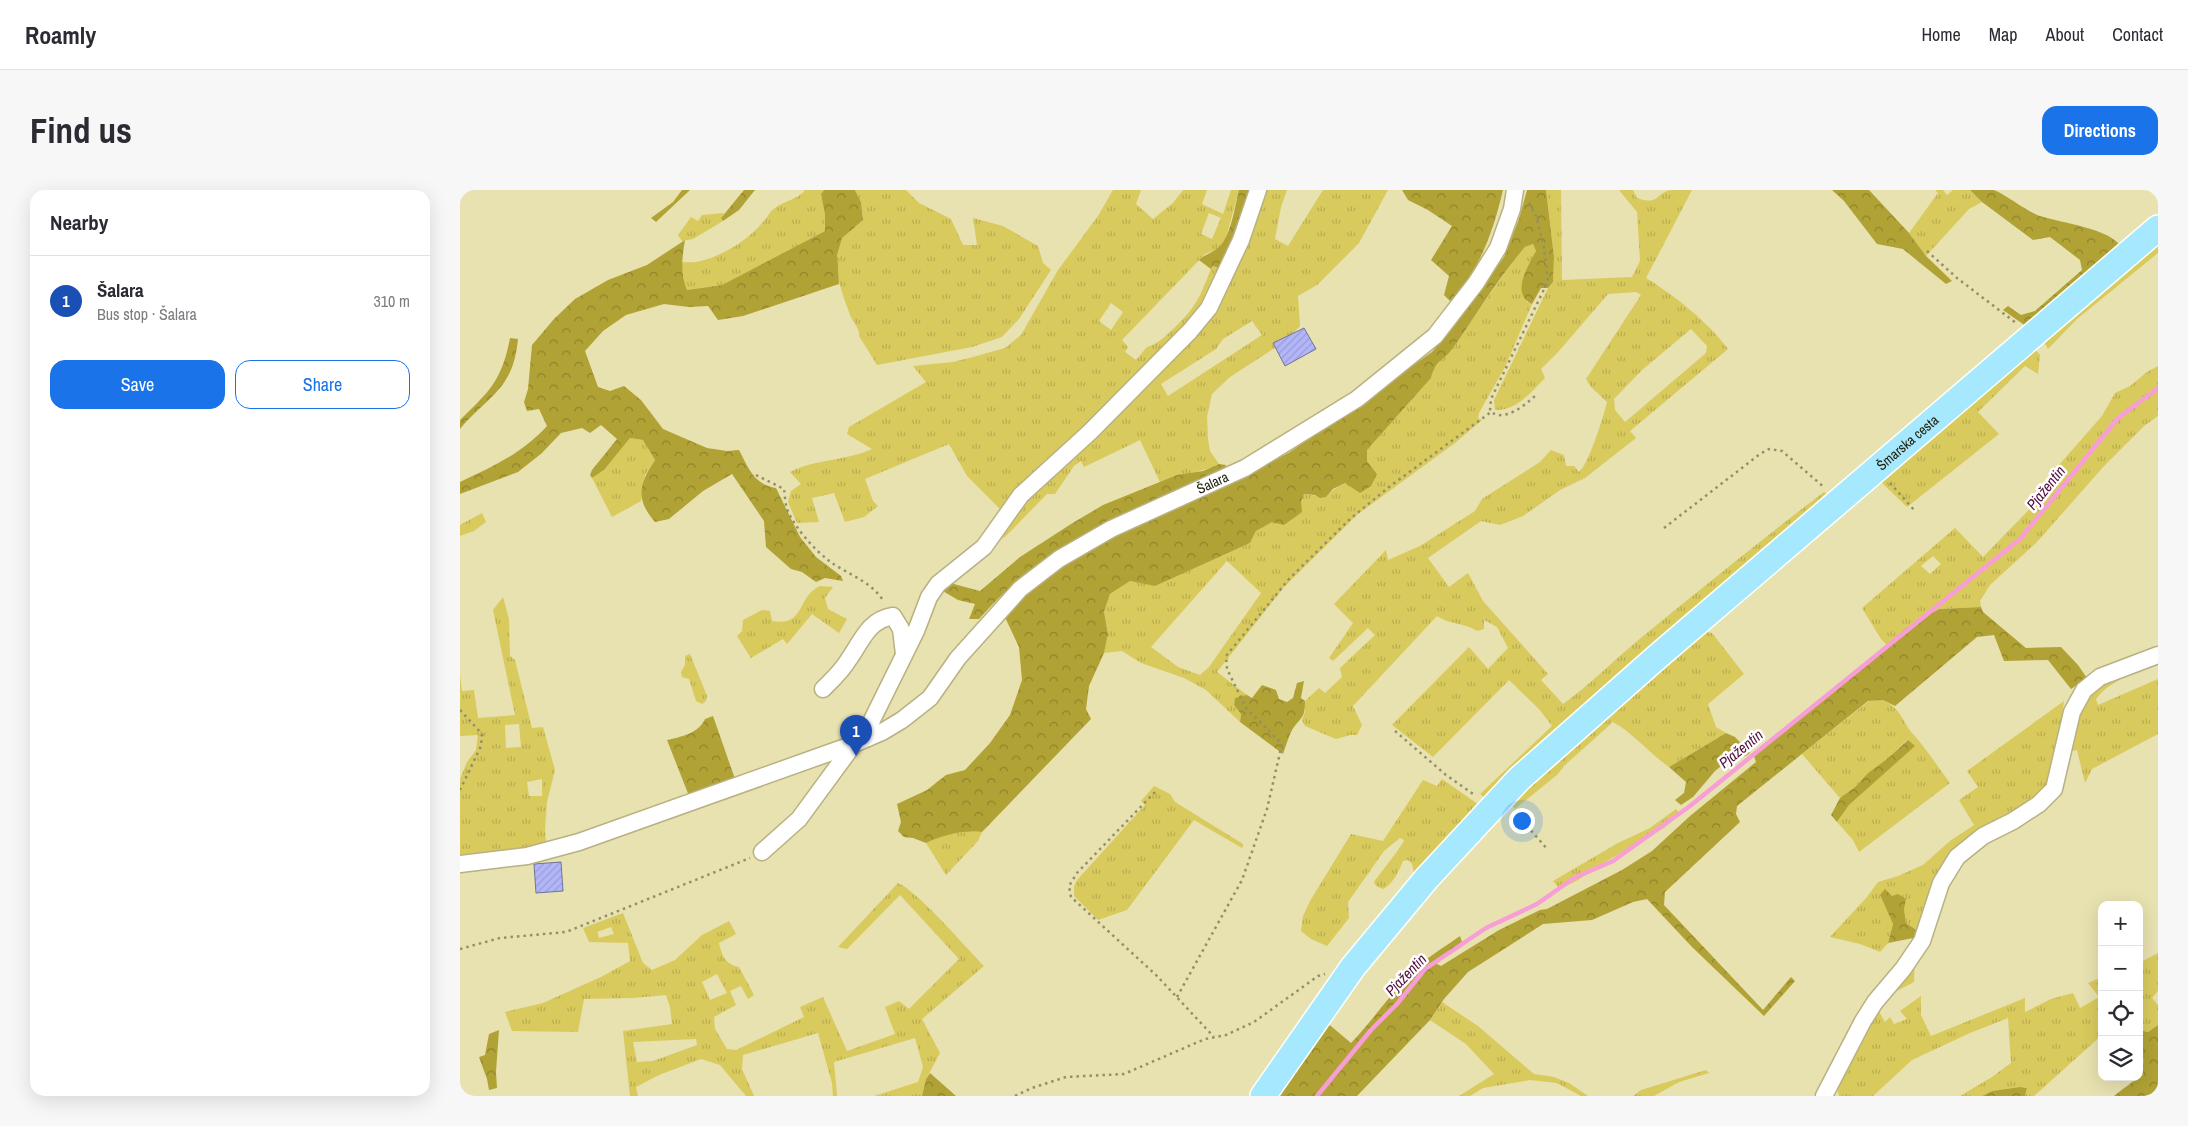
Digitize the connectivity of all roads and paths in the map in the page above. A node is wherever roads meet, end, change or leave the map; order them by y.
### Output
1 (1258, 190) edge
2 (1521, 194) edge
3 (2158, 228) edge
4 (1927, 251) dead end
5 (2033, 336) junction
6 (1535, 396) dead end
7 (1491, 412) junction
8 (1878, 469) junction
9 (756, 475) dead end
10 (1840, 501) junction
11 (1915, 511) dead end
12 (1664, 528) dead end
13 (893, 616) junction
14 (904, 654) junction
15 (2158, 655) edge
16 (823, 690) dead end
17 (460, 710) edge
18 (1395, 731) dead end
19 (861, 741) junction
20 (460, 790) edge
21 (1155, 792) dead end
22 (1496, 802) junction
23 (1548, 850) dead end
24 (762, 852) joint
25 (460, 864) edge
26 (460, 949) edge
27 (1353, 967) junction
28 (1176, 997) junction
29 (1214, 1037) junction
30 (1015, 1096) edge
31 (1263, 1096) edge
32 (1824, 1096) edge

1 - 14 street
2 - 7 path
2 - 19 street, Šalara
3 - 5 main road, Šmarska cesta
4 - 5 path
5 - 8 main road, Šmarska cesta
6 - 7 path
7 - 28 path
8 - 10 main road, Šmarska cesta
8 - 11 path
9 - 13 path
10 - 12 path
10 - 22 main road, Šmarska cesta
13 - 14 street
13 - 16 street
14 - 19 street
15 - 32 street
17 - 20 path
18 - 22 path
19 - 24 street
19 - 25 street, Šalara
21 - 28 path
22 - 23 path
22 - 27 main road, Šmarska cesta
24 - 26 path
27 - 29 path
27 - 31 main road, Šmarska cesta
28 - 29 path
29 - 30 path

